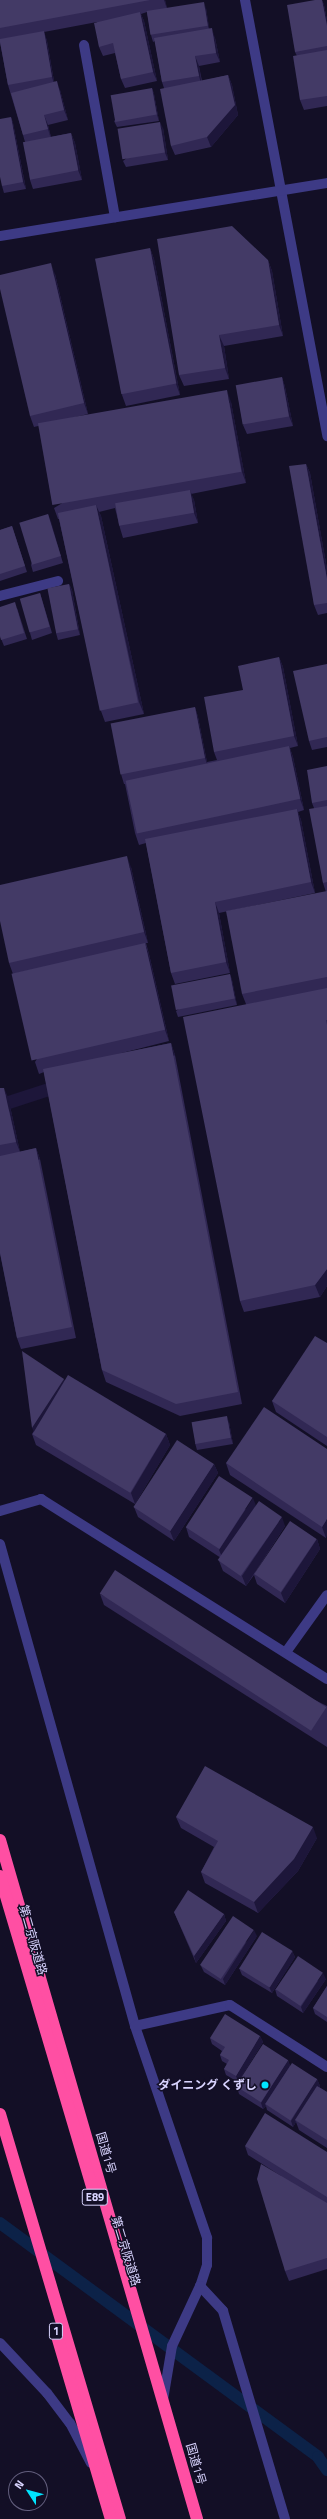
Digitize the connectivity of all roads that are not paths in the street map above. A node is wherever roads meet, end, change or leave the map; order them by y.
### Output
1 (245, 0) edge
2 (84, 45) dead end
3 (327, 182) edge
4 (281, 192) junction
5 (115, 217) junction
6 (0, 236) edge
7 (327, 436) edge
8 (58, 581) dead end
9 (0, 596) edge
10 (0, 1511) edge
11 (0, 1544) edge
12 (327, 1595) edge
13 (286, 1652) junction
14 (327, 1679) edge
15 (0, 1840) edge
16 (0, 1876) edge
17 (135, 2026) junction
18 (327, 2067) edge
19 (0, 2114) edge
20 (0, 2143) edge
21 (200, 2286) junction
22 (0, 2343) edge
23 (163, 2400) junction
24 (98, 2477) junction
25 (111, 2519) edge
26 (120, 2519) edge
27 (190, 2519) edge
28 (197, 2519) edge
29 (285, 2519) edge

1 - 4 street
2 - 5 street
3 - 4 street
4 - 5 street
4 - 7 street
5 - 6 street
8 - 9 street
10 - 13 street
11 - 17 street
12 - 13 street
13 - 14 street
15 - 23 highway, 国道1号
16 - 27 highway, 第二京阪道路 / E89
17 - 18 street
17 - 21 street
19 - 26 highway
20 - 24 highway, 1
21 - 23 street
21 - 29 street
22 - 24 street
23 - 28 highway, 国道1号
24 - 25 highway, 1

